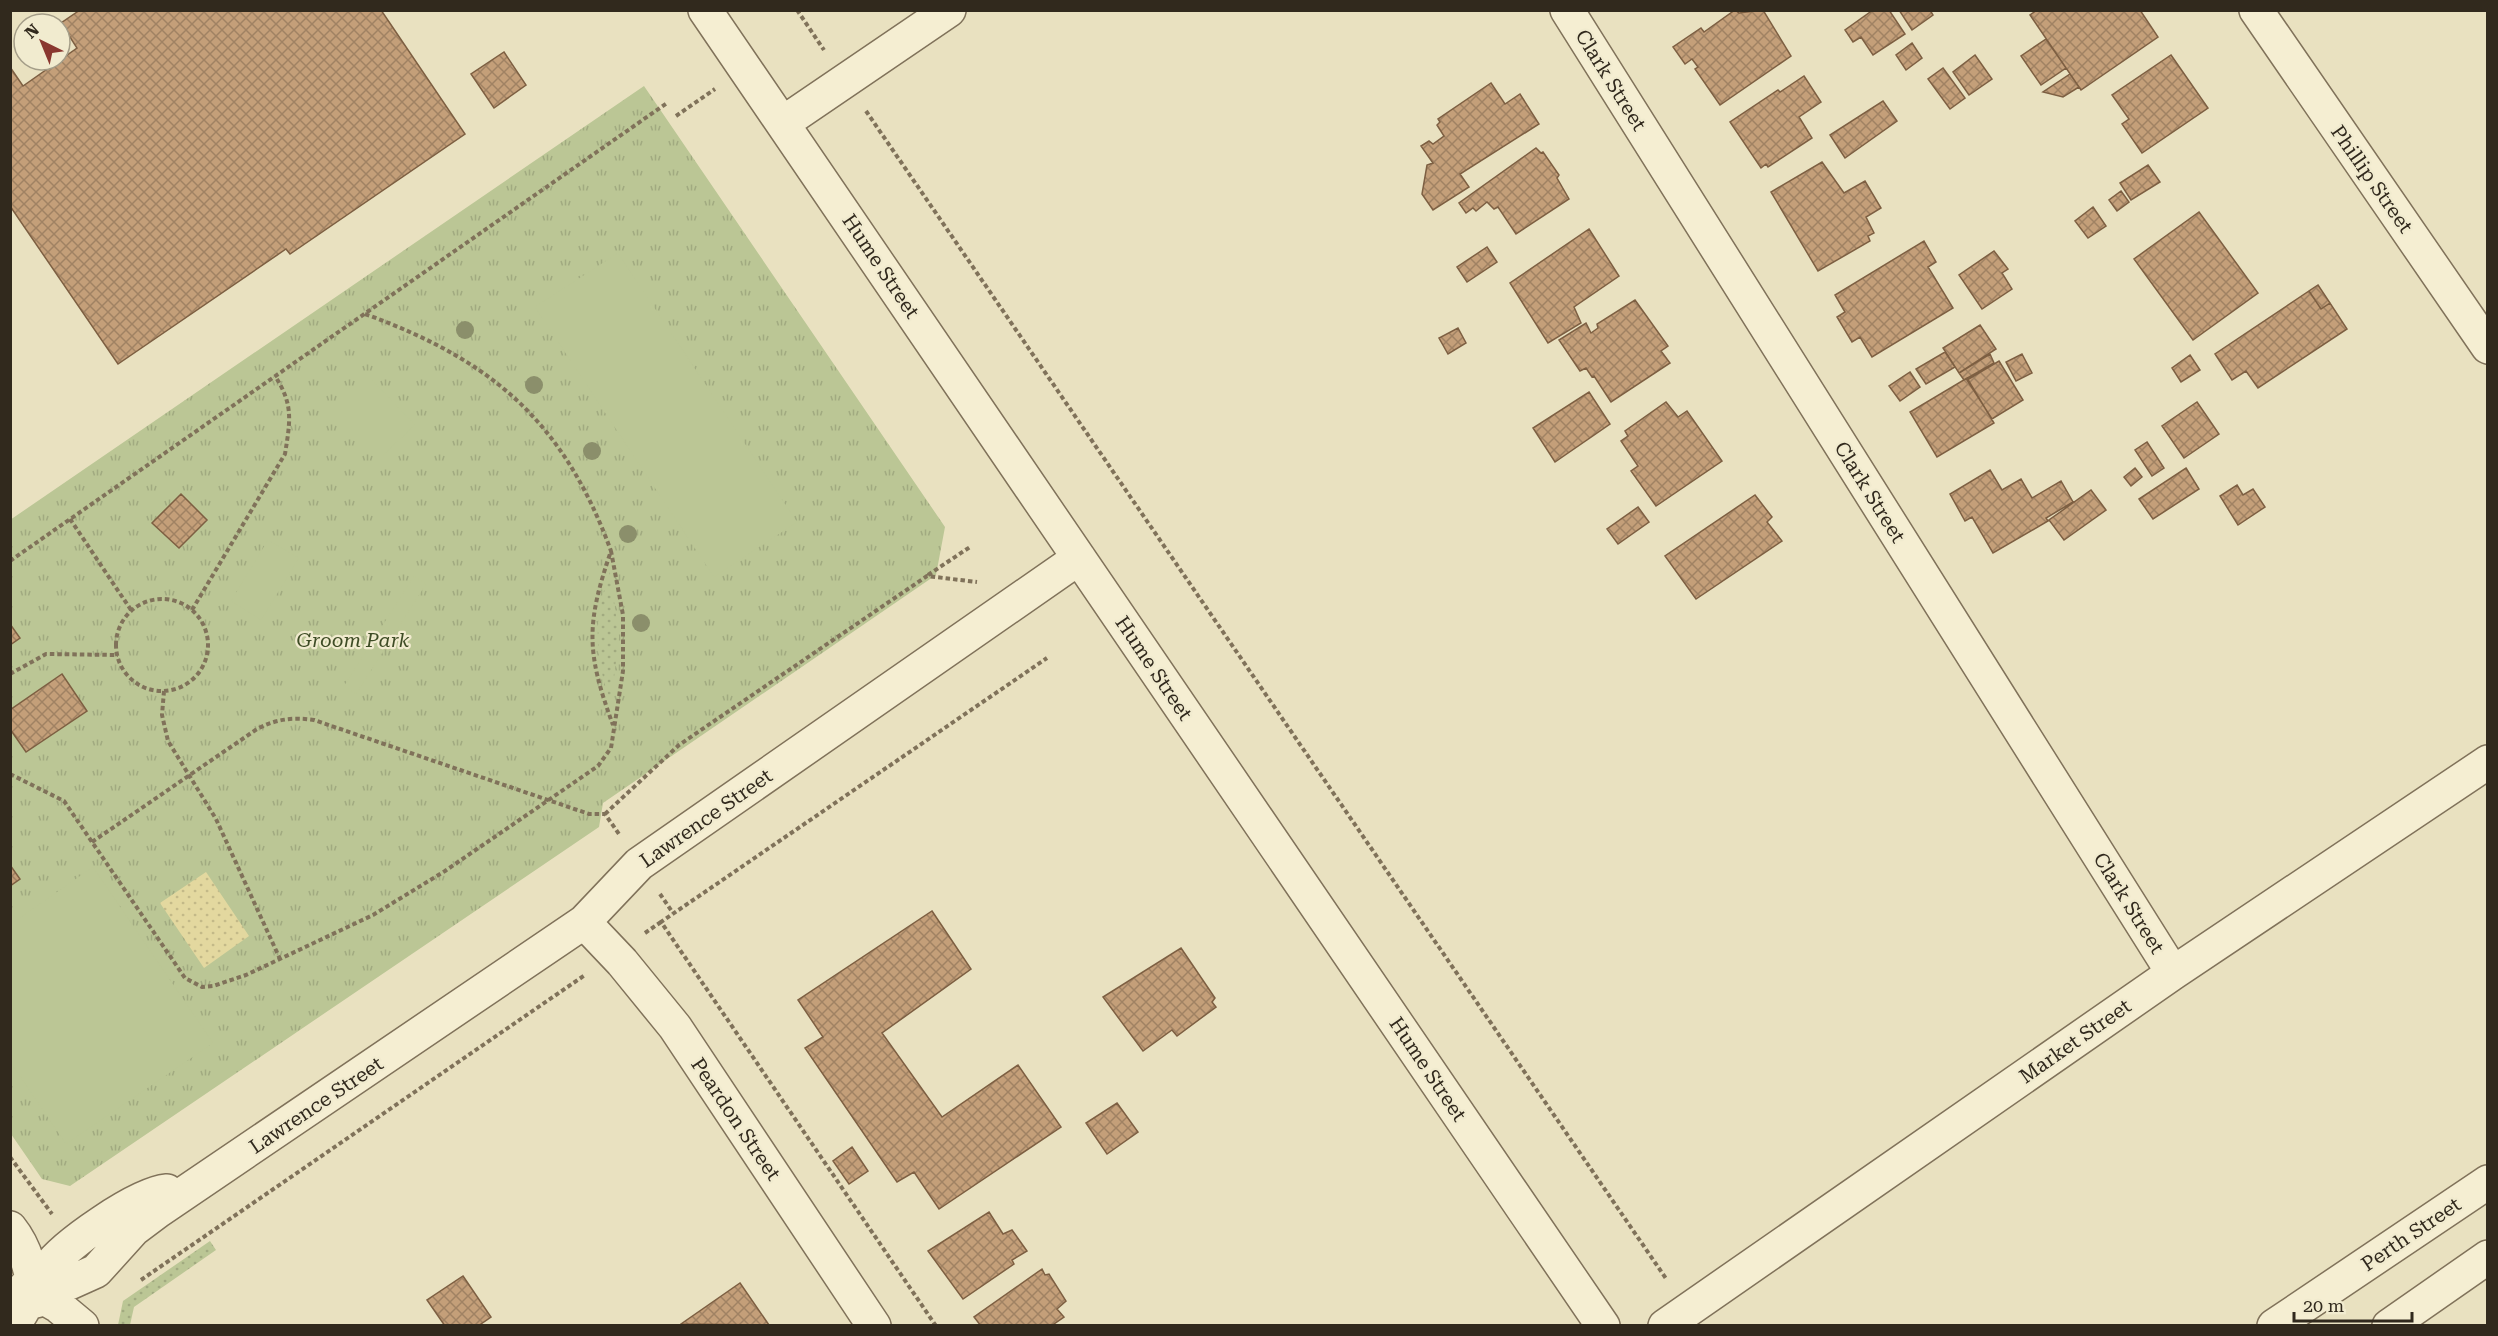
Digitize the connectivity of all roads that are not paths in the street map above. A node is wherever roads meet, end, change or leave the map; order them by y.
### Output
1 (705, 10) edge
2 (949, 10) edge
3 (1567, 10) edge
4 (2256, 10) edge
5 (783, 123) junction
6 (2487, 347) edge
7 (1079, 558) junction
8 (2487, 762) edge
9 (584, 922) junction
10 (2173, 973) junction
11 (2487, 1182) edge
12 (10, 1228) edge
13 (2487, 1257) edge
14 (18, 1289) edge
15 (1676, 1318) edge
16 (13, 1326) edge
17 (41, 1326) edge
18 (82, 1326) edge
19 (874, 1326) edge
20 (1603, 1326) edge
21 (2274, 1326) edge
22 (2388, 1326) edge

1 - 5 street, Hume Street
2 - 5 street
3 - 10 street, Clark Street
4 - 6 street, Phillip Street
5 - 7 street, Hume Street
7 - 9 street, Lawrence Street
7 - 20 street, Hume Street
8 - 10 street, Market Street
9 - 14 street, Lawrence Street
9 - 19 street, Peardon Street
10 - 15 street, Market Street
11 - 21 street, Perth Street
12 - 14 street
13 - 22 street
14 - 16 street, Lawrence Street
14 - 17 street
14 - 18 street

